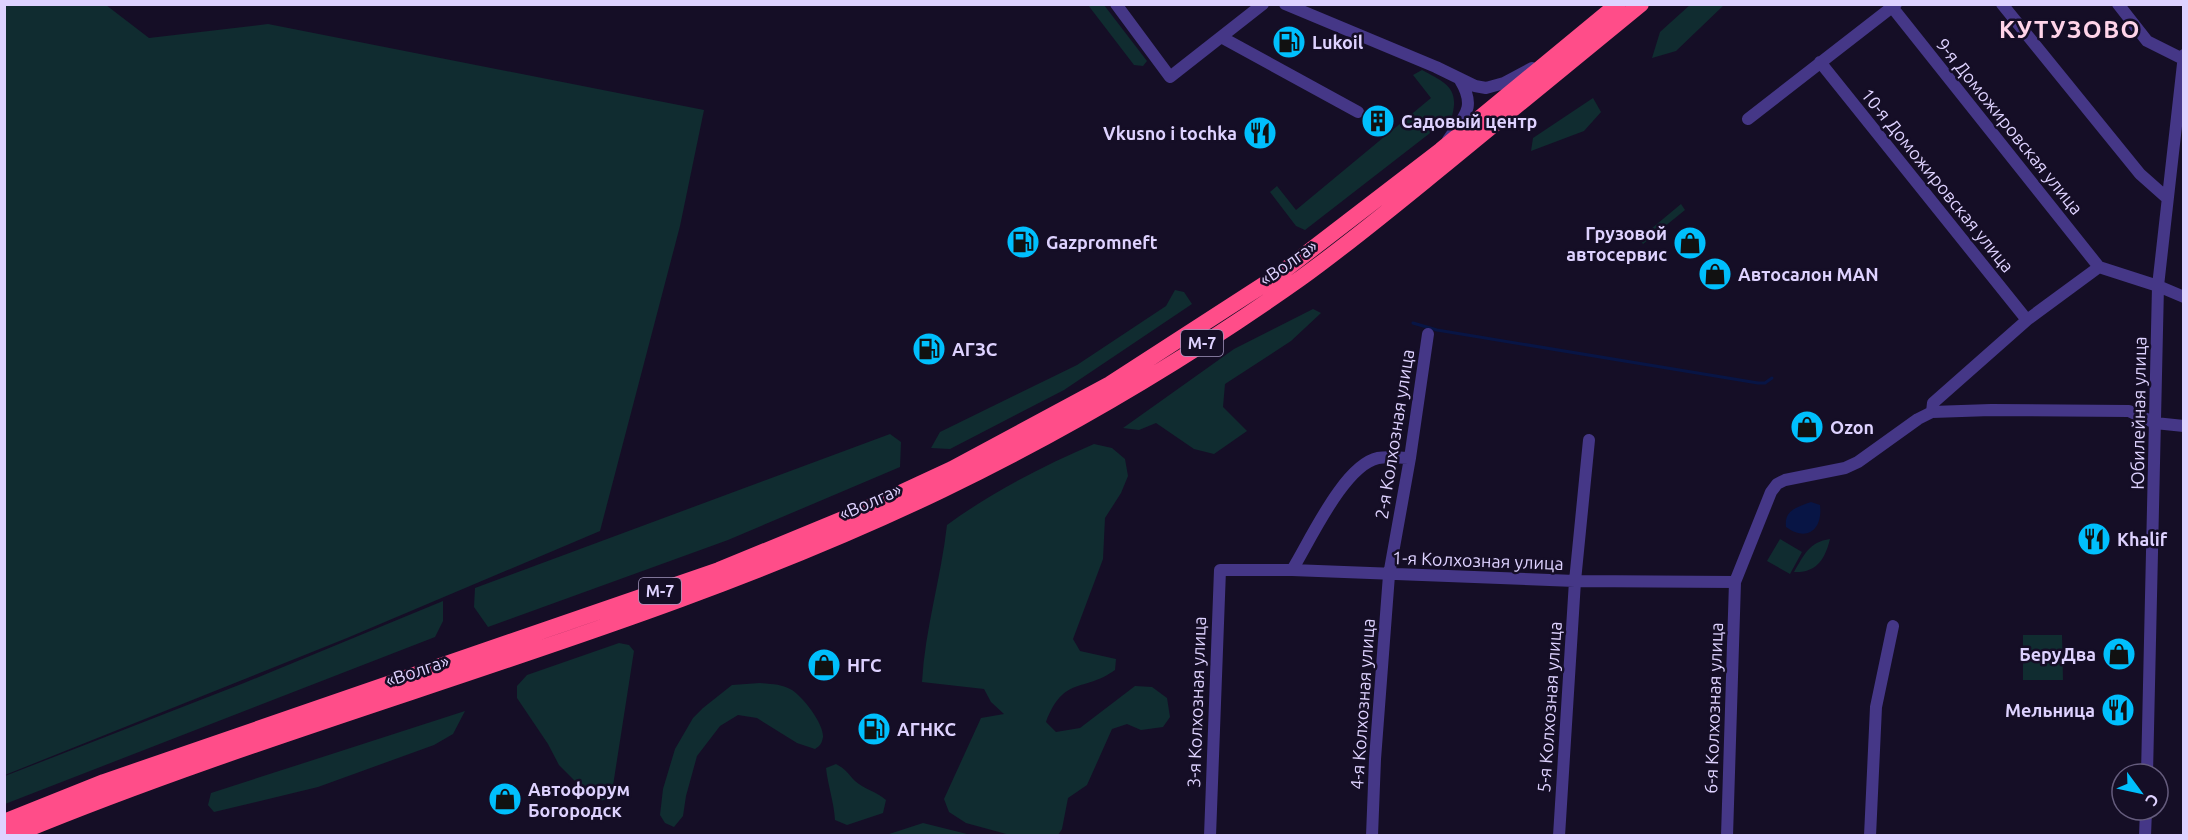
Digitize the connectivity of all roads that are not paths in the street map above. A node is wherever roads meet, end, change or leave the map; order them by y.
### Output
1 (1116, 4) edge
2 (1263, 4) edge
3 (1285, 4) edge
4 (1313, 4) edge
5 (1618, 4) edge
6 (1641, 4) edge
7 (2002, 4) edge
8 (2118, 4) edge
9 (1894, 6) edge
10 (1316, 18) junction
11 (1221, 37) junction
12 (1556, 55) junction
13 (2183, 57) edge
14 (1820, 62) junction
15 (1460, 80) junction
16 (1358, 112) dead end
17 (1748, 119) dead end
18 (1441, 150) junction
19 (2167, 198) junction
20 (2099, 267) junction
21 (2158, 286) junction
22 (2184, 297) edge
23 (2027, 320) junction
24 (1428, 334) dead end
25 (1932, 412) junction
26 (2155, 423) junction
27 (2184, 426) edge
28 (1590, 440) dead end
29 (1410, 458) junction
30 (1220, 570) joint
31 (1292, 570) junction
32 (1389, 575) junction
33 (1575, 581) junction
34 (1735, 582) junction
35 (1893, 626) dead end
36 (2147, 762) edge
37 (4, 822) edge
38 (11, 836) edge
39 (1210, 836) edge
40 (1372, 836) edge
41 (1559, 836) edge
42 (1727, 836) edge
43 (1870, 836) edge

1 - 11 street
2 - 11 street
3 - 10 street
4 - 10 street
5 - 12 highway, «Волга» / М-7
6 - 38 highway, «Волга» / М-7
7 - 19 street
8 - 13 street
9 - 14 street
9 - 20 street, 9-я Доможировская улица
10 - 15 street
11 - 16 street
12 - 15 street
12 - 18 highway, «Волга» / М-7
13 - 19 street, Юбилейная улица
14 - 17 street
14 - 23 street, 10-я Доможировская улица
15 - 18 street
18 - 37 highway, «Волга» / М-7
19 - 21 street, Юбилейная улица
20 - 21 street
20 - 23 street
21 - 22 street
21 - 26 street, Юбилейная улица
23 - 25 street
24 - 29 street, 2-я Колхозная улица
25 - 26 street
25 - 34 street, 6-я Колхозная улица
26 - 27 street
26 - 36 street, Юбилейная улица
28 - 33 street, 5-я Колхозная улица
29 - 31 street
29 - 32 street, 2-я Колхозная улица
30 - 31 street, 1-я Колхозная улица
30 - 39 street, 3-я Колхозная улица
31 - 32 street, 1-я Колхозная улица
32 - 33 street, 1-я Колхозная улица
32 - 40 street, 4-я Колхозная улица
33 - 34 street, 1-я Колхозная улица
33 - 41 street, 5-я Колхозная улица
34 - 42 street, 6-я Колхозная улица
35 - 43 street

